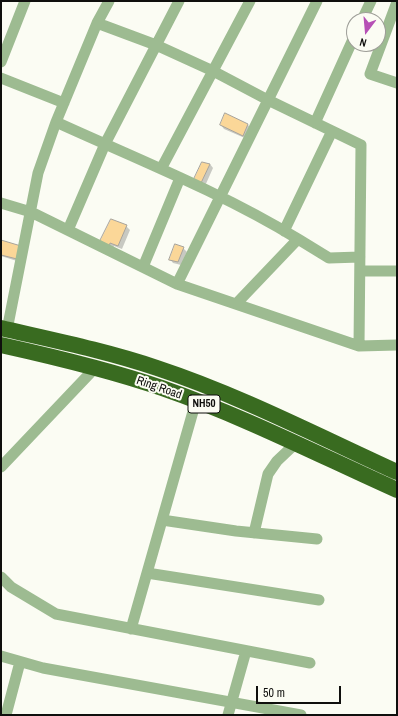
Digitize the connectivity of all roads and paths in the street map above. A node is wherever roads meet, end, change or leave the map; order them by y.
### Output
1 (25, 1) edge
2 (109, 1) edge
3 (179, 1) edge
4 (250, 1) edge
5 (317, 1) edge
6 (371, 1) edge
7 (397, 2) edge
8 (366, 12) edge
9 (98, 23) junction
10 (156, 45) junction
11 (348, 52) edge
12 (1, 62) edge
13 (213, 71) junction
14 (1, 78) edge
15 (397, 83) edge
16 (268, 100) junction
17 (64, 103) junction
18 (56, 122) junction
19 (315, 123) junction
20 (332, 131) junction
21 (105, 144) junction
22 (161, 169) junction
23 (180, 178) junction
24 (220, 196) junction
25 (1, 203) edge
26 (31, 212) junction
27 (68, 230) junction
28 (284, 230) junction
29 (298, 239) junction
30 (360, 257) junction
31 (143, 267) junction
32 (360, 271) junction
33 (397, 271) edge
34 (177, 284) junction
35 (236, 304) junction
36 (4, 329) edge
37 (1, 345) edge
38 (359, 346) junction
39 (397, 346) edge
40 (95, 368) junction
41 (196, 401) junction
42 (295, 444) junction
43 (1, 467) edge
44 (397, 472) edge
45 (397, 490) edge
46 (162, 520) junction
47 (254, 533) junction
48 (317, 539) dead end
49 (146, 573) junction
50 (1, 577) edge
51 (319, 600) dead end
52 (131, 629) junction
53 (246, 651) junction
54 (1, 656) edge
55 (20, 662) junction
56 (310, 663) dead end
57 (231, 702) junction
58 (6, 715) edge
59 (228, 715) edge
60 (301, 715) edge

1 - 12 street
2 - 9 street
3 - 10 street
4 - 13 street
5 - 16 street
6 - 8 street
7 - 15 street
9 - 10 street
9 - 17 street
10 - 13 street
10 - 21 street
11 - 19 street
13 - 16 street
13 - 22 street
14 - 17 street
16 - 19 street
16 - 24 street
17 - 18 street
18 - 21 street
18 - 26 street
19 - 20 street
20 - 28 street
20 - 30 street
21 - 22 street
21 - 27 street
22 - 23 street
23 - 24 street
23 - 31 street
24 - 28 street
24 - 34 street
25 - 26 street
26 - 27 street
26 - 36 street
27 - 31 street
28 - 29 street
29 - 30 street
29 - 35 street
30 - 32 street
31 - 34 street
32 - 33 street
32 - 38 street
34 - 35 street
35 - 38 street
36 - 44 highway, Ring Road / NH50
37 - 40 highway, Ring Road / NH50
38 - 39 street
40 - 41 highway, Ring Road / NH50
40 - 43 street
41 - 42 highway, Ring Road / NH50
41 - 46 street
42 - 45 highway, Ring Road / NH50
42 - 47 street
46 - 47 street
46 - 49 street
47 - 48 street
49 - 51 street
49 - 52 street
50 - 52 street
52 - 53 street
53 - 56 street
53 - 57 street
54 - 55 street
55 - 57 street
55 - 58 street
57 - 59 street
57 - 60 street

